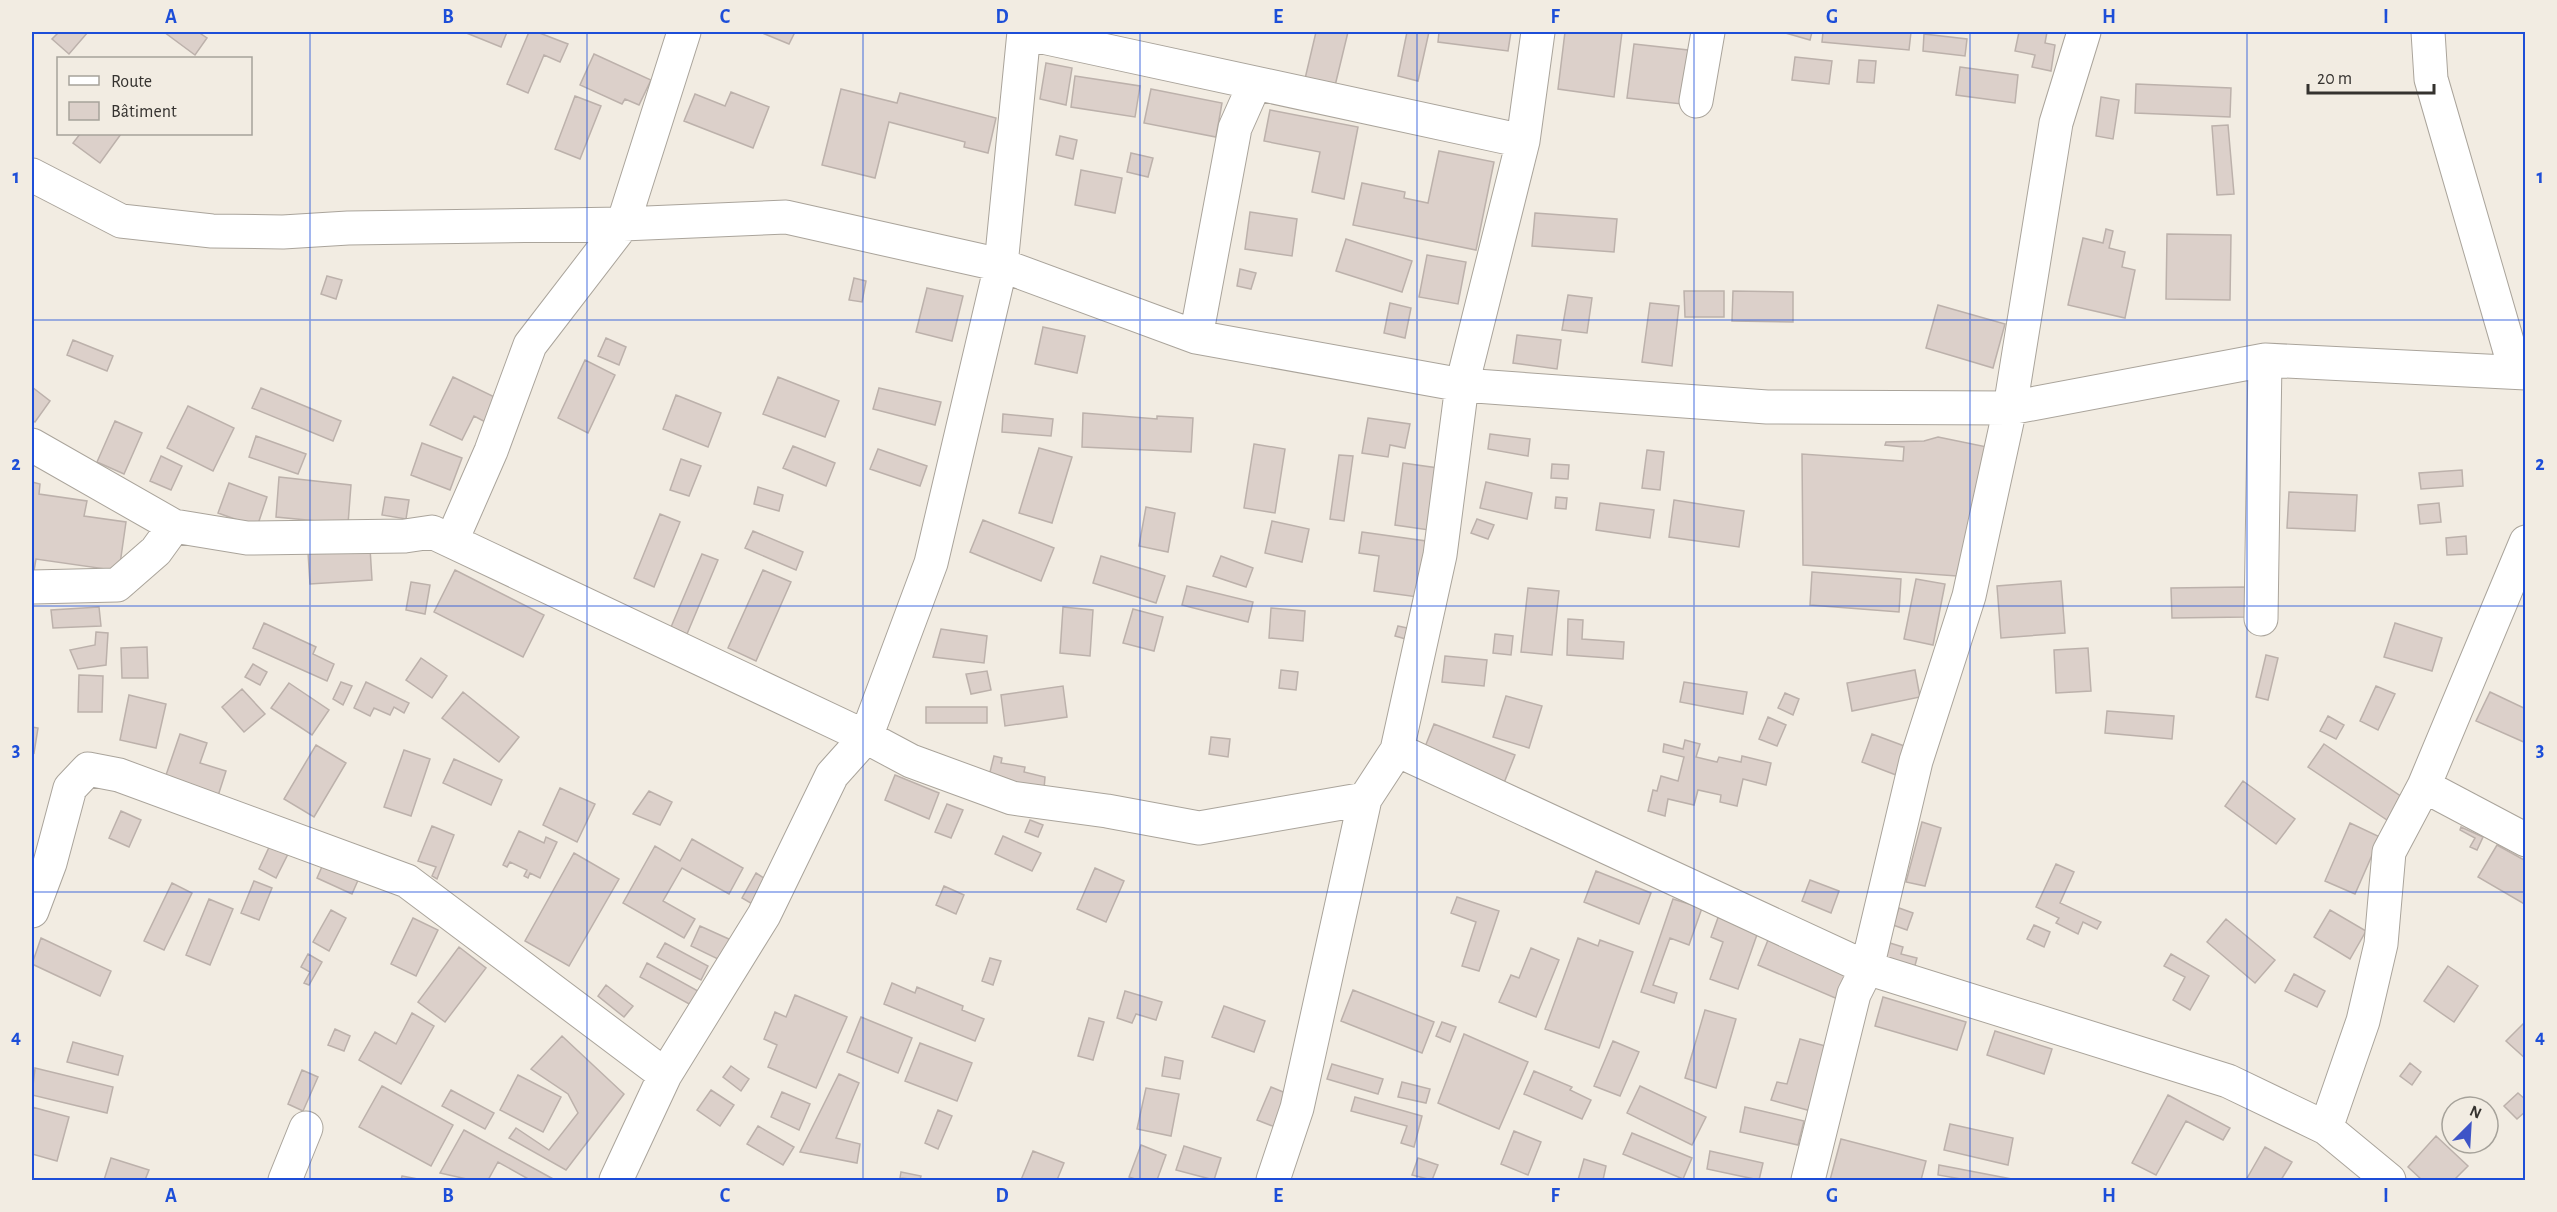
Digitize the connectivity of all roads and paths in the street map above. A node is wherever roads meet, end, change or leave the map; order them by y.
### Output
1 (684, 32) edge
2 (1024, 32) edge
3 (1539, 32) edge
4 (1708, 32) edge
5 (2084, 32) edge
6 (2428, 32) edge
7 (1255, 83) junction
8 (1696, 101) dead end
9 (1523, 141) junction
10 (32, 175) edge
11 (622, 224) junction
12 (1001, 265) junction
13 (1196, 337) junction
14 (2265, 360) junction
15 (2521, 373) edge
16 (1462, 385) junction
17 (2010, 408) junction
18 (32, 445) edge
19 (174, 526) junction
20 (452, 540) junction
21 (2526, 542) edge
22 (32, 587) edge
23 (2261, 619) dead end
24 (866, 737) junction
25 (1397, 750) junction
26 (2424, 786) junction
27 (1365, 799) junction
28 (2526, 840) edge
29 (40, 858) edge
30 (32, 911) edge
31 (1867, 968) junction
32 (665, 1075) junction
33 (306, 1128) dead end
34 (2326, 1128) junction
35 (285, 1180) edge
36 (616, 1180) edge
37 (1273, 1180) edge
38 (1808, 1180) edge
39 (2389, 1180) edge

1 - 11 street
2 - 7 street
2 - 12 street
3 - 9 street
4 - 8 street
5 - 17 street
6 - 15 street
7 - 9 street
7 - 13 street
9 - 16 street
10 - 11 street
11 - 12 street
11 - 20 street
12 - 13 street
12 - 24 street
13 - 16 street
14 - 15 street
14 - 17 street
14 - 23 street
16 - 17 street
16 - 25 street
17 - 31 street
18 - 19 street
19 - 20 street
19 - 22 street
20 - 24 street
21 - 26 street
24 - 27 street
24 - 32 street
25 - 27 street
25 - 31 street
26 - 28 street
26 - 34 street
27 - 37 street
29 - 30 street
29 - 32 street
31 - 34 street
31 - 38 street
32 - 36 street
33 - 35 street
34 - 39 street

